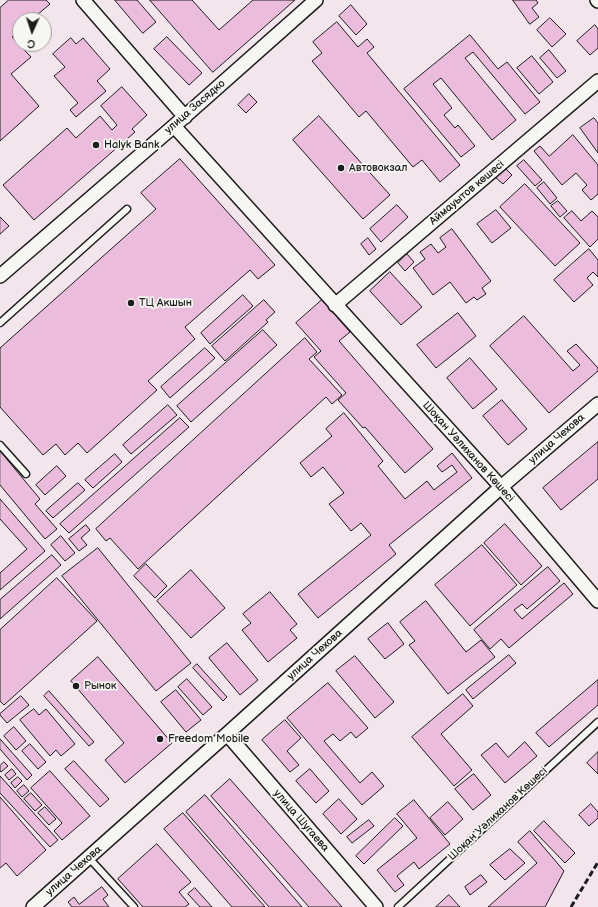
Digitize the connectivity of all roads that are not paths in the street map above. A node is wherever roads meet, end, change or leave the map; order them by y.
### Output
1 (83, 0) edge
2 (316, 0) edge
3 (598, 81) edge
4 (185, 117) junction
5 (174, 126) junction
6 (128, 209) dead end
7 (0, 276) edge
8 (335, 305) junction
9 (0, 323) edge
10 (598, 404) edge
11 (0, 445) edge
12 (26, 474) dead end
13 (501, 487) junction
14 (598, 601) edge
15 (598, 722) edge
16 (227, 734) junction
17 (88, 858) junction
18 (33, 907) edge
19 (134, 907) edge
20 (376, 907) edge
21 (398, 907) edge

1 - 4 street
2 - 4 street, улица Засядко
3 - 8 street, Аймауытов көшесі
4 - 5 street, улица Засядко
5 - 7 street, улица Засядко
5 - 8 street, Шоқан Уәлиханов Көшесі
6 - 9 lane
8 - 13 street, Шоқан Уәлиханов Көшесі
10 - 13 street, улица Чехова
11 - 12 lane
13 - 14 street, Шоқан Уәлиханов Көшесі
13 - 16 street, улица Чехова
15 - 21 lane, Шоқан Уәлиханов Көшесі
16 - 17 street, улица Чехова
16 - 20 street, улица Шугаева
17 - 18 street, улица Чехова
17 - 19 lane

